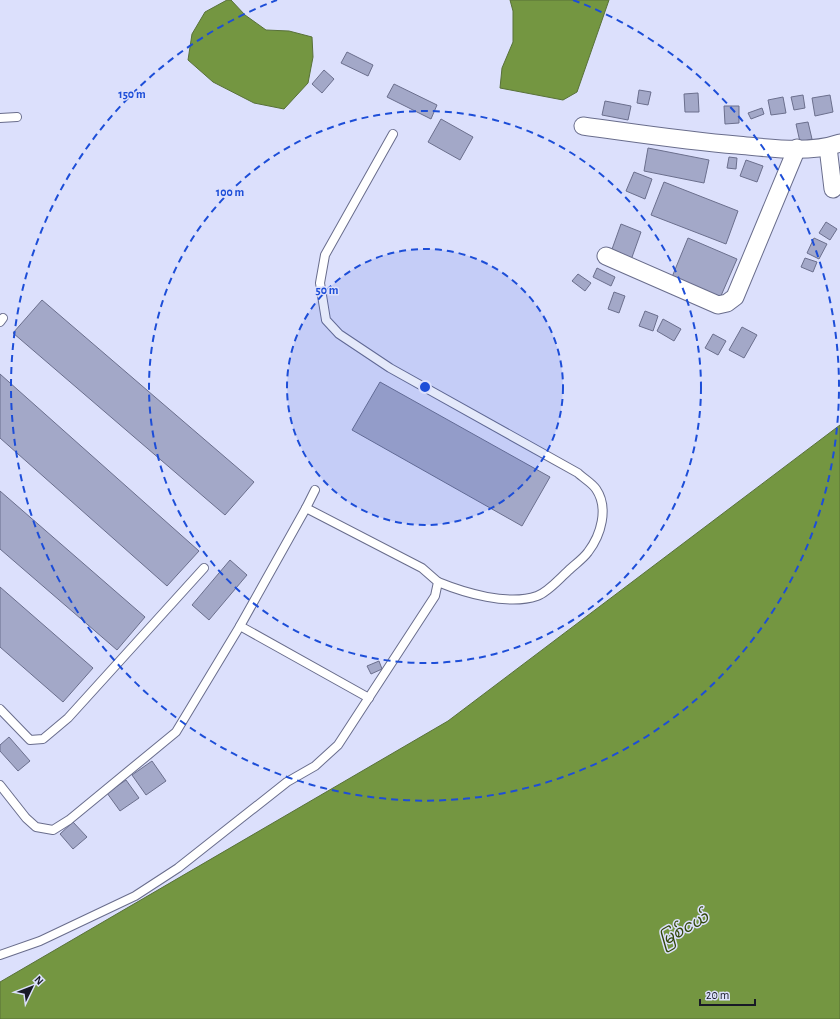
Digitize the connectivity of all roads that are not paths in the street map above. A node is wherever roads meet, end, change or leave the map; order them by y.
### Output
1 (17, 117) dead end
2 (0, 118) edge
3 (584, 126) dead end
4 (393, 134) dead end
5 (834, 145) edge
6 (797, 148) junction
7 (834, 190) dead end
8 (606, 256) dead end
9 (315, 490) dead end
10 (306, 508) junction
11 (204, 568) dead end
12 (438, 582) junction
13 (240, 626) junction
14 (369, 698) junction
15 (0, 709) edge
16 (0, 785) edge
17 (0, 955) edge

1 - 2 lane
3 - 6 street
4 - 12 lane
5 - 6 street
5 - 7 street
6 - 8 street
9 - 10 lane
10 - 12 lane
10 - 13 lane
11 - 15 lane
12 - 14 lane
13 - 14 lane
13 - 16 lane
14 - 17 lane

